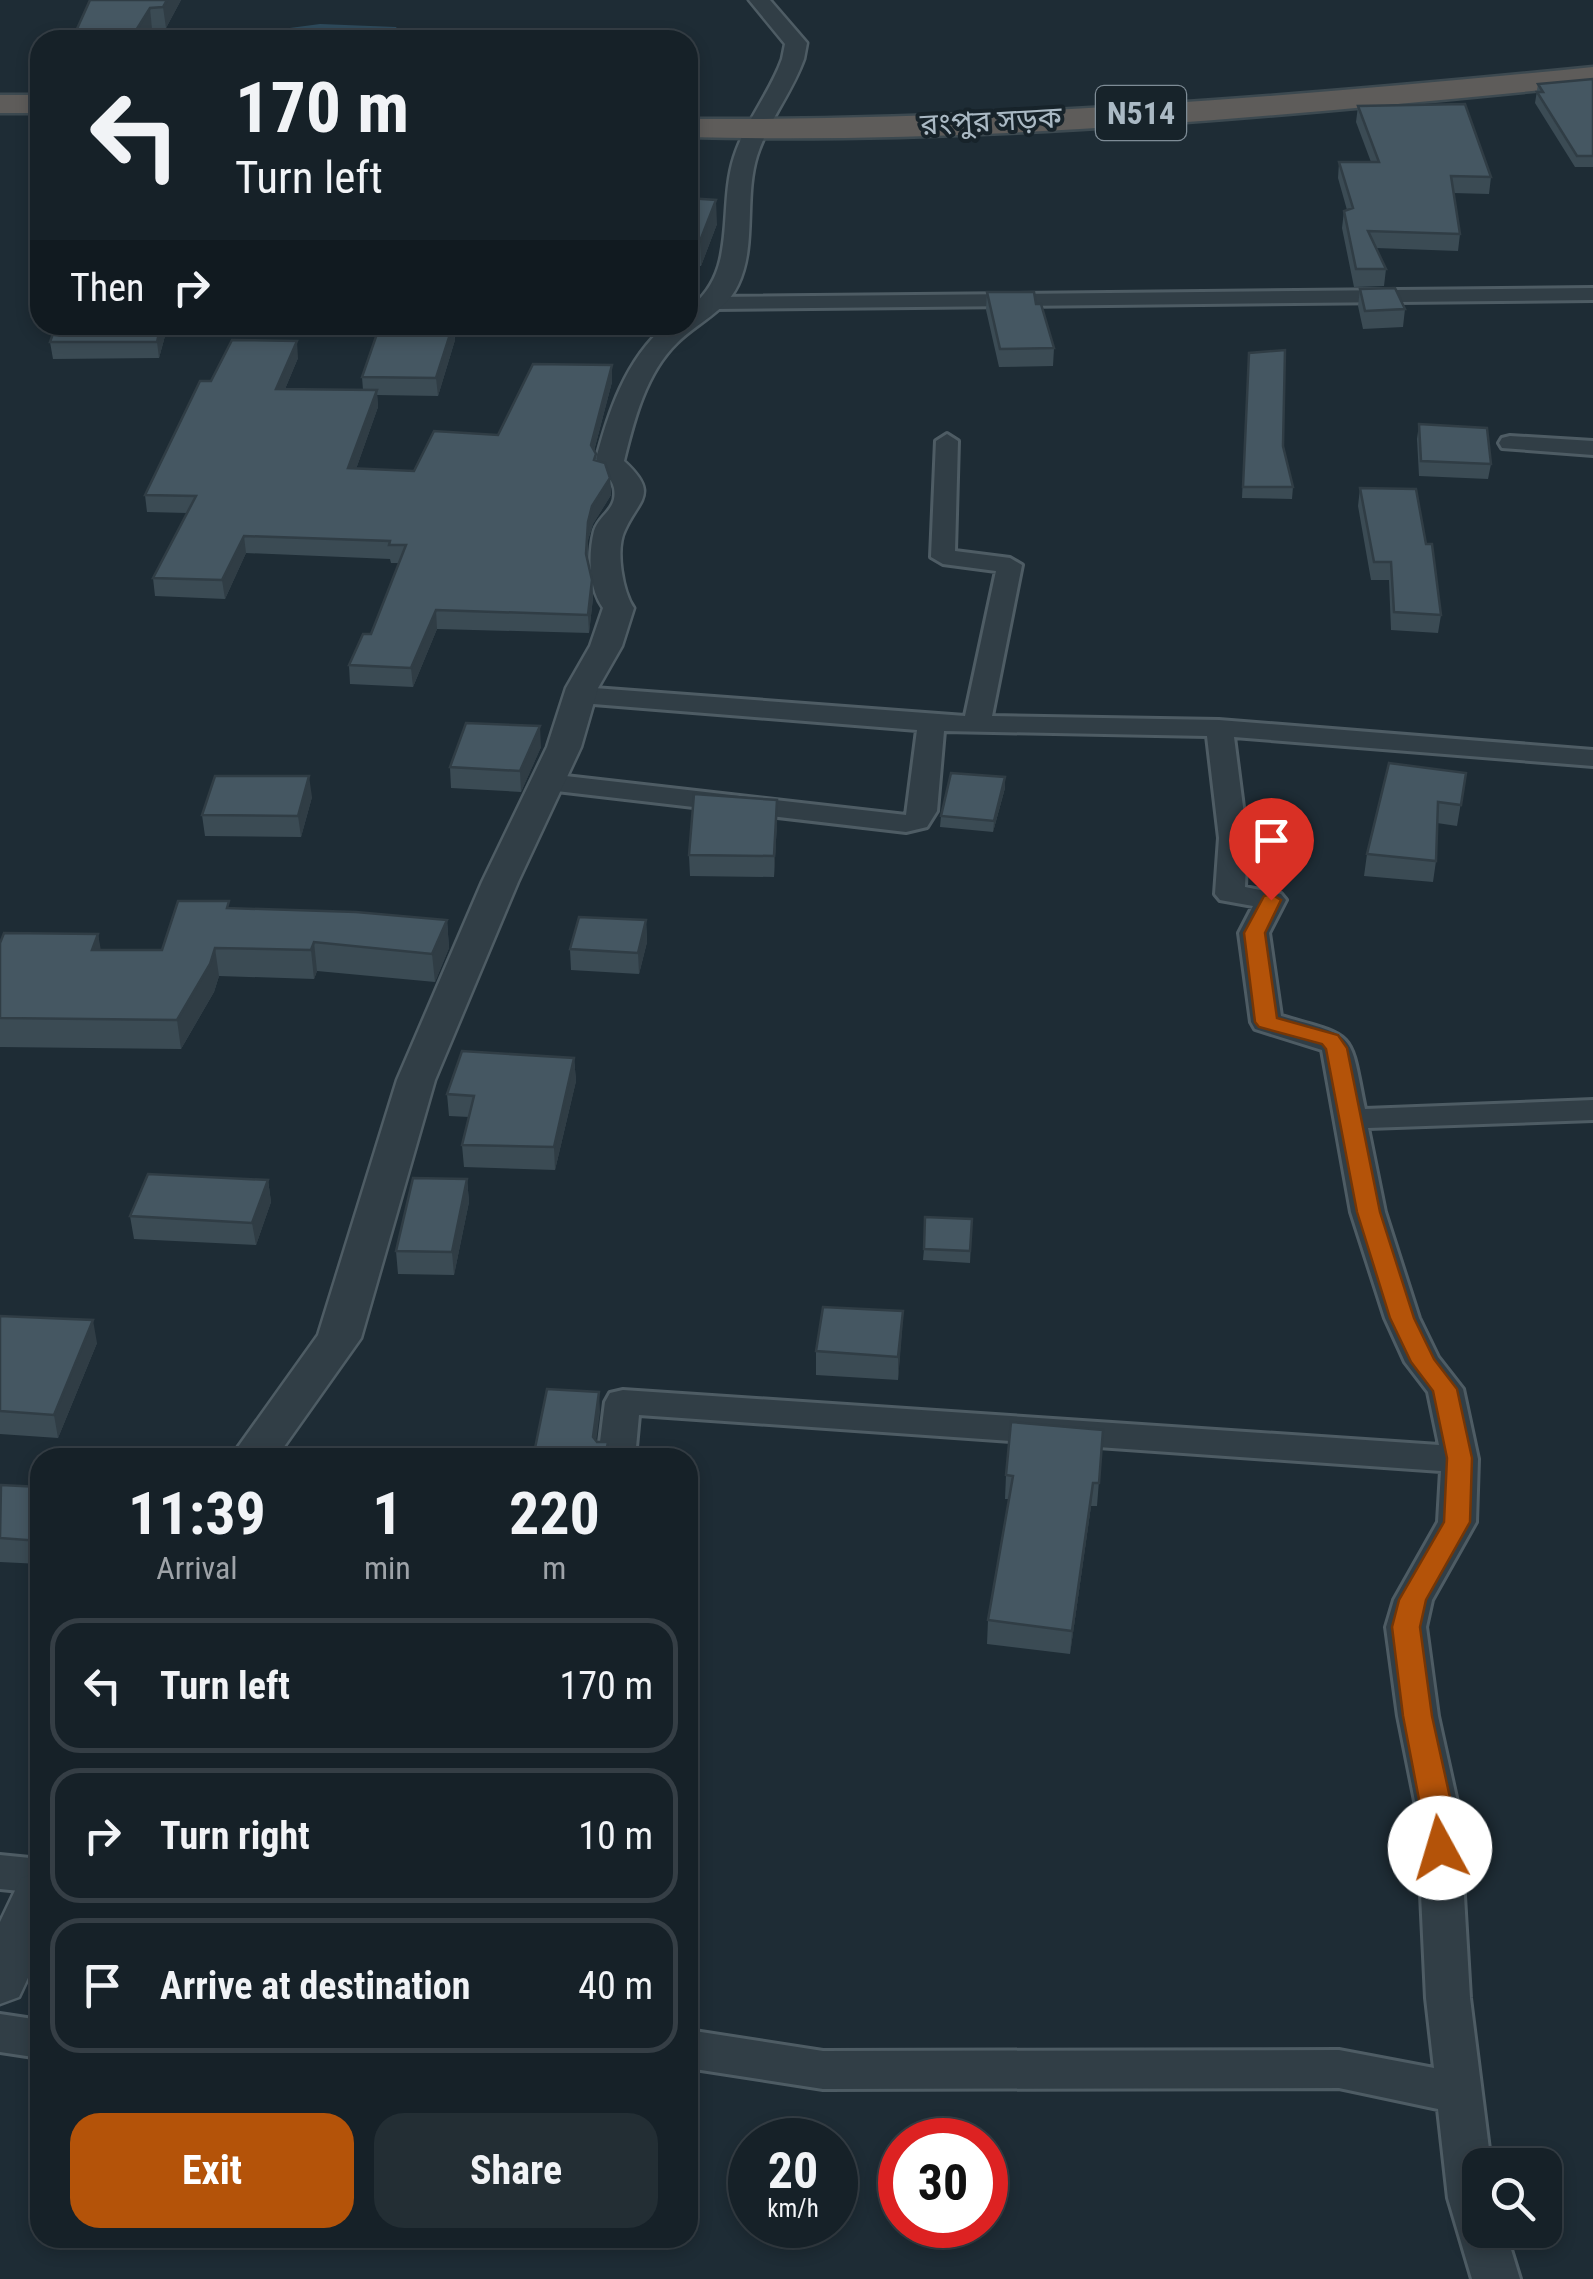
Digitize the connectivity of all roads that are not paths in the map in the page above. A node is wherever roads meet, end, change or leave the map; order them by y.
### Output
1 (759, 0) edge
2 (1593, 62) edge
3 (1593, 76) edge
4 (0, 104) edge
5 (30, 104) edge
6 (698, 115) edge
7 (0, 122) edge
8 (30, 122) edge
9 (760, 122) junction
10 (698, 127) edge
11 (1593, 294) edge
12 (715, 302) junction
13 (698, 314) edge
14 (667, 335) edge
15 (947, 441) dead end
16 (1510, 443) dead end
17 (1593, 448) edge
18 (581, 695) junction
19 (931, 723) junction
20 (977, 724) junction
21 (1219, 728) junction
22 (1593, 758) edge
23 (548, 782) junction
24 (1593, 1110) edge
25 (1352, 1119) junction
26 (259, 1448) edge
27 (617, 1448) edge
28 (1460, 1458) junction
29 (0, 1872) edge
30 (30, 1875) edge
31 (30, 1915) edge
32 (0, 1981) edge
33 (0, 2033) edge
34 (30, 2038) edge
35 (698, 2051) edge
36 (1459, 2093) junction
37 (1466, 2148) edge
38 (1487, 2248) edge
39 (1496, 2279) edge

1 - 9 street
2 - 9 highway, রংপুর সড়ক / N514
3 - 9 highway, রংপুর সড়ক / N514
4 - 5 highway
6 - 9 highway, রংপুর সড়ক / N514
7 - 8 highway
9 - 10 highway, রংপুর সড়ক / N514
9 - 12 street
11 - 12 street
12 - 13 street
14 - 18 street
15 - 20 street
16 - 17 street
18 - 19 street
18 - 23 street
19 - 20 street
19 - 23 street
20 - 21 street
21 - 22 street
21 - 25 street
23 - 26 street
24 - 25 street
25 - 28 street
27 - 28 street
28 - 36 street
29 - 30 street
31 - 32 street
33 - 34 street
35 - 36 street
36 - 37 street
38 - 39 street

